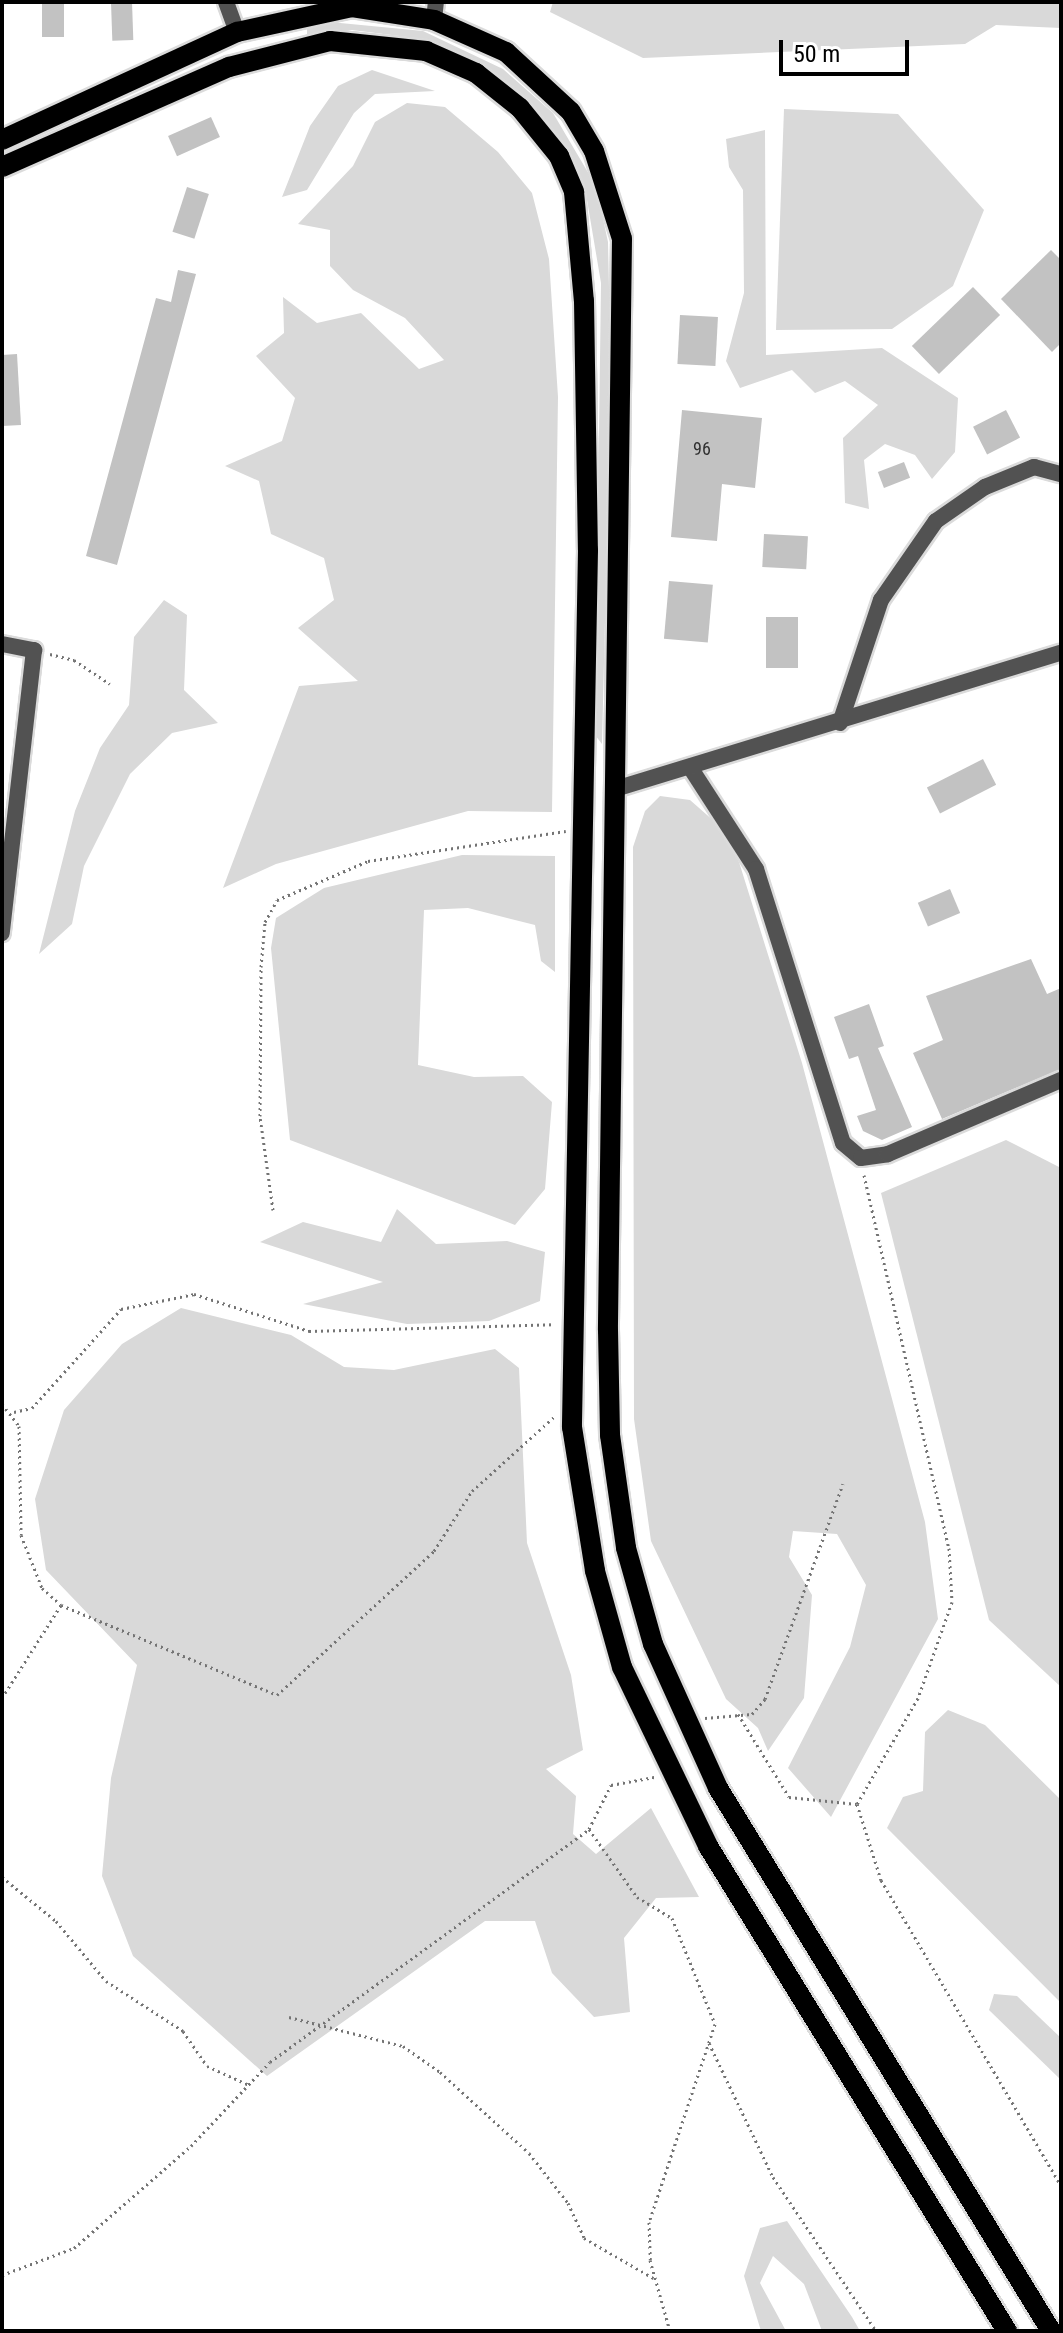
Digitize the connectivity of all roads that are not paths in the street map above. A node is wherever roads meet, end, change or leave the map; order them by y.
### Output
1 (226, 2) edge
2 (435, 11) edge
3 (237, 32) junction
4 (2, 140) edge
5 (2, 167) edge
6 (1061, 474) edge
7 (2, 644) edge
8 (1061, 653) edge
9 (840, 723) junction
10 (690, 767) junction
11 (615, 789) junction
12 (2, 933) edge
13 (1061, 1080) edge
14 (1007, 2331) edge
15 (1051, 2331) edge

1 - 3 street
2 - 3 main road
2 - 11 main road
3 - 4 main road
5 - 14 main road
6 - 9 street
7 - 12 street
8 - 9 street
9 - 10 street
10 - 11 street
10 - 13 street
11 - 15 main road

